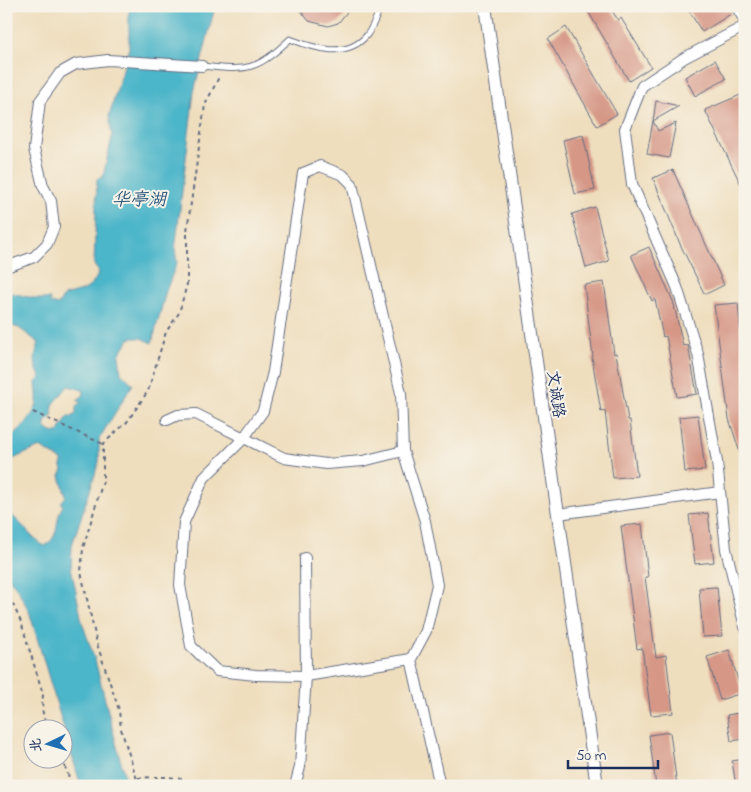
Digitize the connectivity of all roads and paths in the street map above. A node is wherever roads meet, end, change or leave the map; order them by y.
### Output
1 (381, 6) edge
2 (485, 6) edge
3 (736, 6) edge
4 (745, 21) edge
5 (745, 26) edge
6 (202, 66) joint
7 (224, 68) junction
8 (6, 267) edge
9 (33, 412) dead end
10 (167, 420) dead end
11 (243, 440) junction
12 (103, 444) junction
13 (403, 451) junction
14 (720, 492) junction
15 (558, 514) junction
16 (305, 558) dead end
17 (6, 589) edge
18 (745, 627) edge
19 (411, 659) junction
20 (306, 676) junction
21 (45, 720) edge
22 (66, 770) edge
23 (138, 778) junction
24 (72, 786) edge
25 (139, 786) edge
26 (197, 786) edge
27 (295, 786) edge
28 (440, 786) edge
29 (596, 786) edge

1 - 7 lane
2 - 15 street, 文诚路
3 - 4 street
5 - 14 street
6 - 7 lane
6 - 8 street
7 - 12 path
9 - 12 path
10 - 11 street
11 - 13 street
11 - 13 street
11 - 20 street
12 - 23 path
13 - 19 street
14 - 15 street
14 - 18 street
15 - 29 street, 文诚路
16 - 20 street
17 - 21 path
19 - 20 street
19 - 28 street
20 - 27 street
22 - 24 path
23 - 25 path
23 - 26 path

